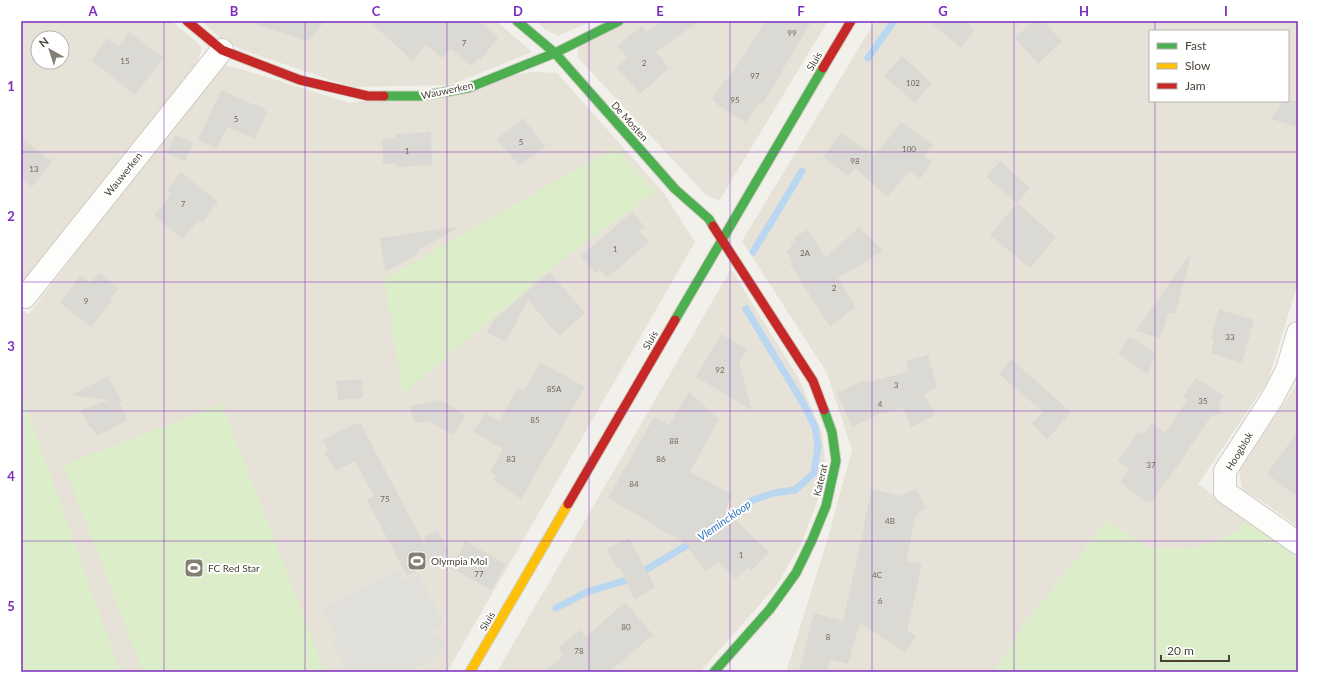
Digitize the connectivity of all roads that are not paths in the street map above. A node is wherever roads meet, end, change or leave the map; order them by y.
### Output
1 (187, 21) edge
2 (517, 21) edge
3 (619, 21) edge
4 (851, 21) edge
5 (222, 50) junction
6 (554, 52) junction
7 (722, 239) junction
8 (24, 297) dead end
9 (1298, 333) edge
10 (1298, 543) edge
11 (470, 672) edge
12 (714, 672) edge

1 - 5 street, Wauwerken
2 - 6 street, De Mosten
3 - 6 street, Wauwerken
4 - 7 street, Sluis
5 - 6 street, Wauwerken
5 - 8 street, Wauwerken
6 - 7 street, De Mosten
7 - 11 street, Sluis
7 - 12 street, Katerat
9 - 10 street, Hoogblok

